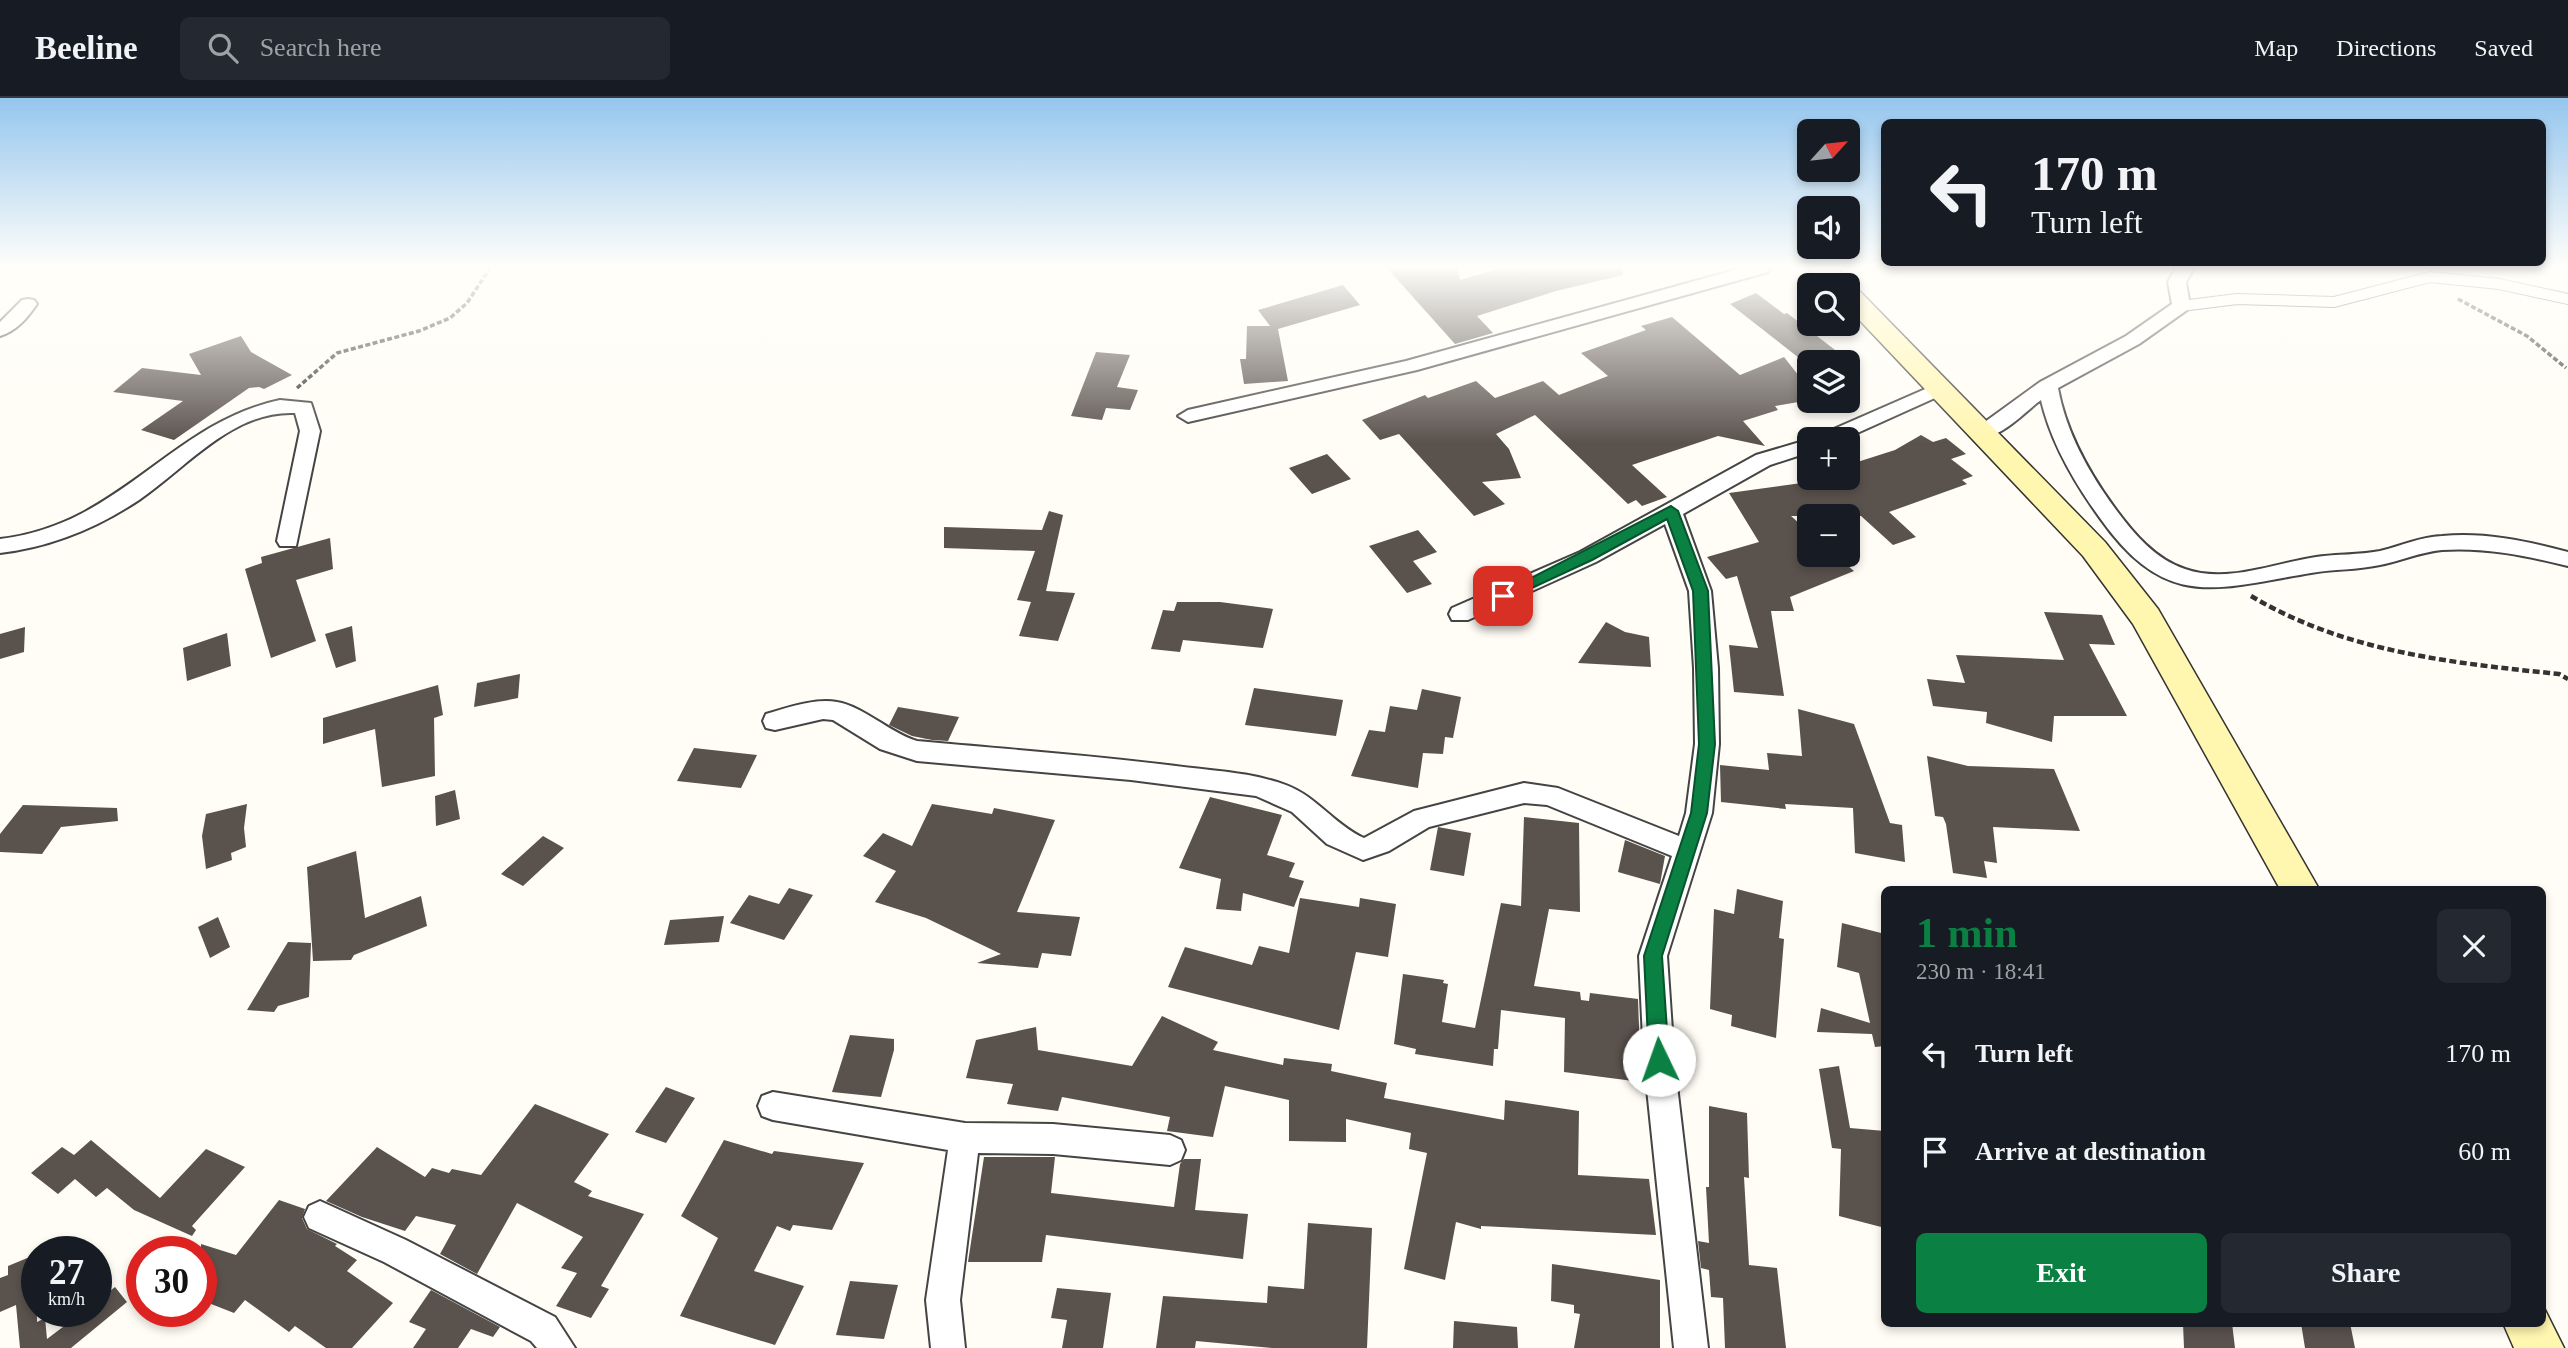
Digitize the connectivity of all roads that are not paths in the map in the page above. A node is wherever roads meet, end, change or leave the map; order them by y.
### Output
1 (1552, 326) edge
2 (1880, 326) edge
3 (2153, 326) edge
4 (2048, 386) junction
5 (1940, 389) junction
6 (1188, 416) dead end
7 (1854, 427) edge
8 (1981, 432) junction
9 (1797, 449) edge
10 (1671, 511) junction
11 (288, 541) dead end
12 (0, 546) edge
13 (2568, 559) edge
14 (1460, 614) dead end
15 (775, 722) dead end
16 (1686, 850) junction
17 (2298, 886) edge
18 (773, 1106) dead end
19 (965, 1138) junction
20 (1170, 1150) dead end
21 (320, 1217) dead end
22 (2529, 1327) edge
23 (558, 1348) edge
24 (948, 1348) edge
25 (1691, 1348) edge
26 (2540, 1348) edge

1 - 6 street
2 - 5 street
3 - 4 street
4 - 8 street
4 - 13 street
5 - 7 street
5 - 8 street
8 - 17 street
9 - 10 street
10 - 14 street
10 - 16 street
11 - 12 street
15 - 16 street
16 - 25 street
18 - 19 street
19 - 20 street
19 - 24 street
21 - 23 street
22 - 26 street

